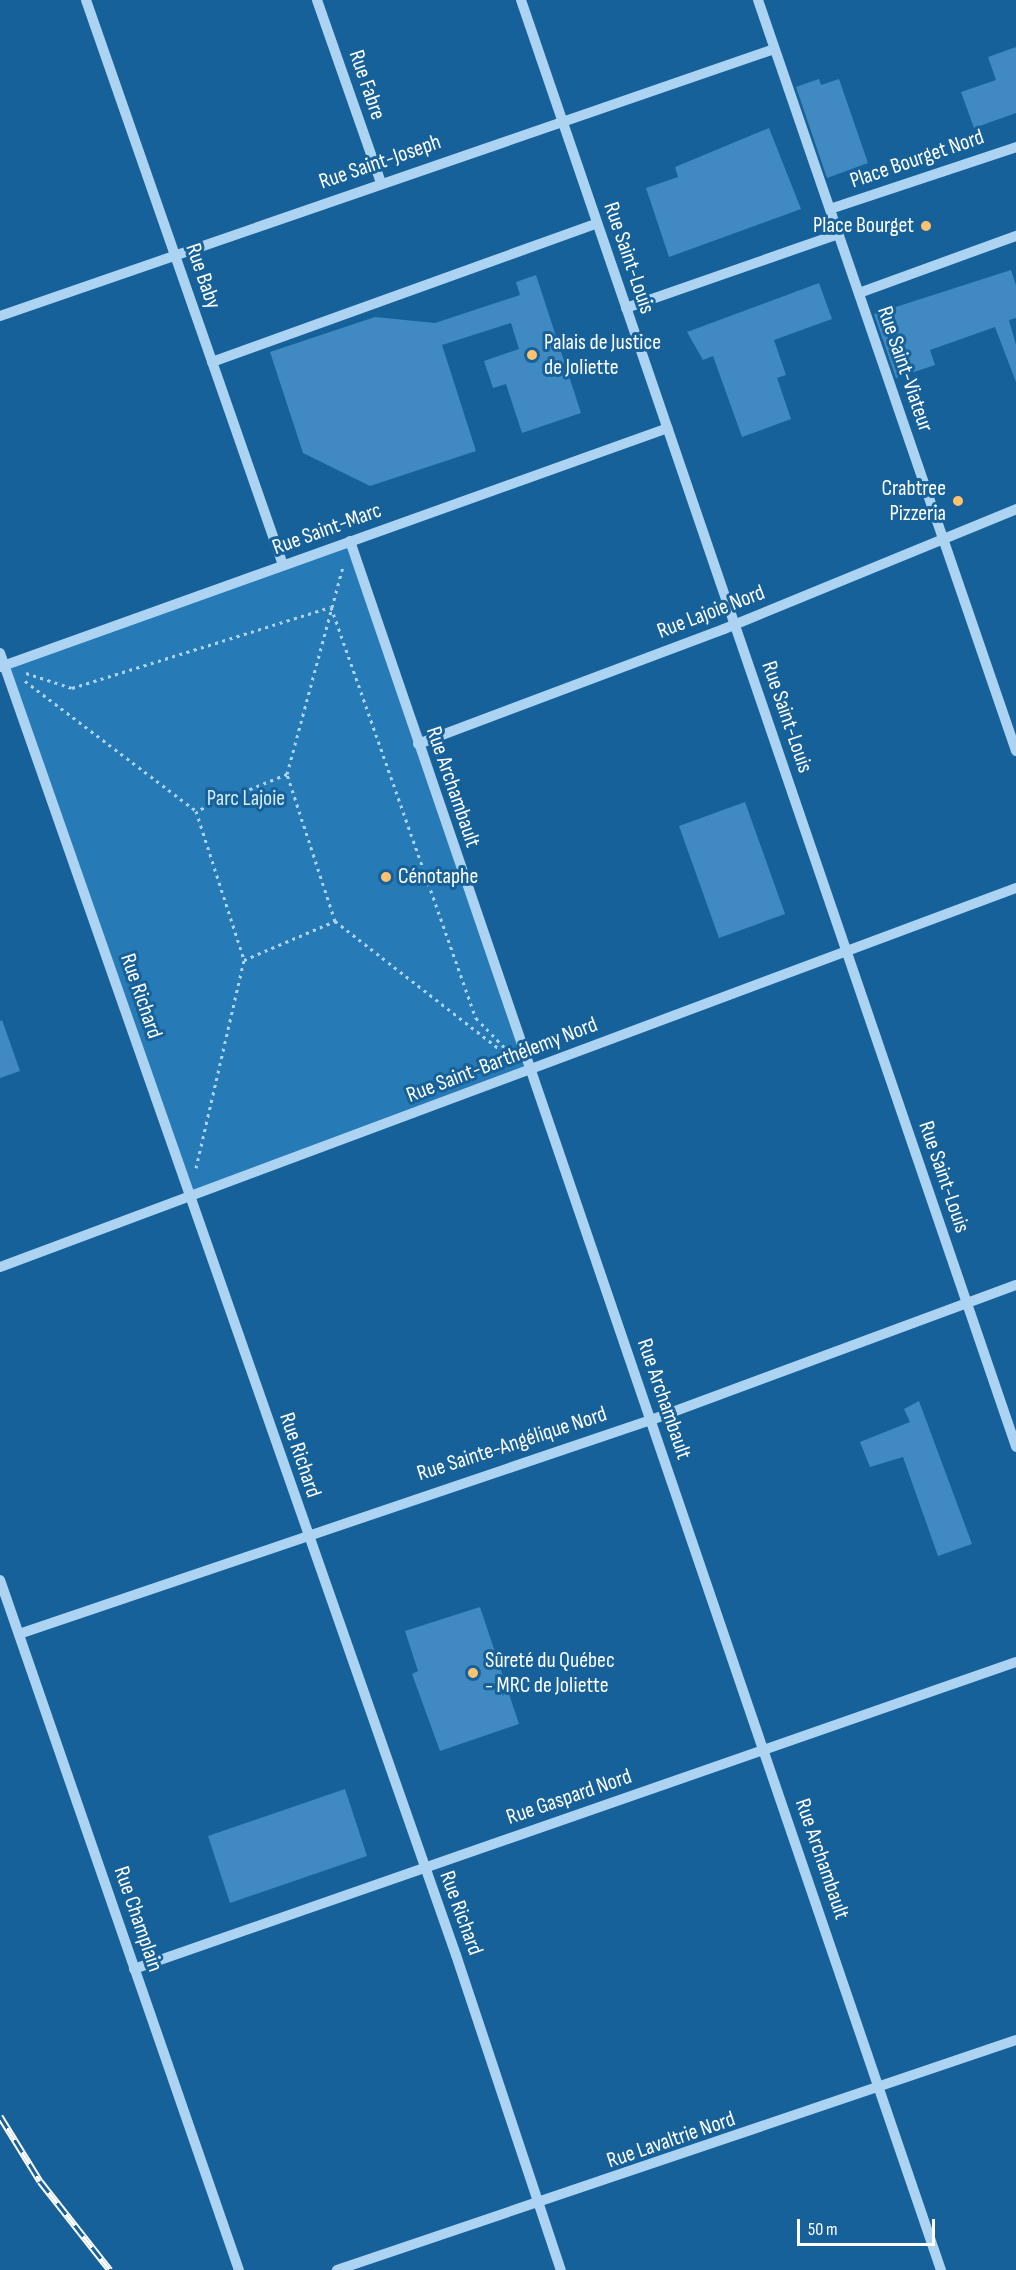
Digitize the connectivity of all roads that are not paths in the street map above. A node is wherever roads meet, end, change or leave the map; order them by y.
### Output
1 (86, 0) edge
2 (317, 0) edge
3 (521, 0) edge
4 (758, 0) edge
5 (774, 49) junction
6 (565, 125) junction
7 (1016, 147) edge
8 (381, 183) junction
9 (830, 209) junction
10 (595, 224) junction
11 (838, 234) junction
12 (1016, 236) edge
13 (175, 255) junction
14 (859, 293) junction
15 (626, 308) junction
16 (0, 316) edge
17 (212, 362) junction
18 (668, 428) junction
19 (1016, 510) edge
20 (943, 539) junction
21 (350, 541) junction
22 (284, 565) junction
23 (735, 625) junction
24 (0, 653) edge
25 (2, 666) edge
26 (418, 744) junction
27 (1016, 751) edge
28 (1016, 888) edge
29 (846, 953) junction
30 (529, 1072) junction
31 (189, 1196) junction
32 (0, 1267) edge
33 (1016, 1285) edge
34 (966, 1303) junction
35 (651, 1420) junction
36 (1016, 1448) edge
37 (305, 1533) junction
38 (0, 1580) edge
39 (19, 1634) junction
40 (1016, 1662) edge
41 (764, 1749) junction
42 (424, 1867) junction
43 (134, 1969) junction
44 (1016, 2040) edge
45 (880, 2088) junction
46 (541, 2204) junction
47 (239, 2270) edge
48 (337, 2270) edge
49 (561, 2270) edge
50 (941, 2270) edge

1 - 13 street, Rue Baby
2 - 8 street, Rue Fabre
3 - 6 street, Rue Saint-Louis
4 - 5 street, Rue Saint-Viateur
5 - 6 street, Rue Saint-Joseph
5 - 9 street, Rue Saint-Viateur
6 - 8 street, Rue Saint-Joseph
6 - 10 street, Rue Saint-Louis
7 - 9 street, Place Bourget Nord
8 - 13 street, Rue Saint-Joseph
9 - 11 street, Rue Saint-Viateur
10 - 15 street, Rue Saint-Louis
10 - 17 street
11 - 14 street, Rue Saint-Viateur
11 - 15 street
12 - 14 street
13 - 16 street, Rue Saint-Joseph
13 - 17 street, Rue Baby
14 - 20 street, Rue Saint-Viateur
15 - 18 street, Rue Saint-Louis
17 - 22 street, Rue Baby
18 - 21 street, Rue Saint-Marc
18 - 23 street, Rue Saint-Louis
19 - 20 street, Rue Lajoie Nord
20 - 23 street, Rue Lajoie Nord
20 - 27 street, Rue Saint-Viateur
21 - 22 street, Rue Saint-Marc
21 - 26 street, Rue Archambault
22 - 25 street, Rue Saint-Marc
23 - 26 street, Rue Lajoie Nord
23 - 29 street, Rue Saint-Louis
24 - 25 street, Rue Richard
25 - 31 street, Rue Richard
26 - 30 street, Rue Archambault
28 - 29 street, Rue Saint-Barthélemy Nord
29 - 30 street, Rue Saint-Barthélemy Nord
29 - 34 street, Rue Saint-Louis
30 - 31 street, Rue Saint-Barthélemy Nord
30 - 35 street, Rue Archambault
31 - 32 street, Rue Saint-Barthélemy Nord
31 - 37 street, Rue Richard
33 - 34 street, Rue Sainte-Angélique Nord
34 - 35 street, Rue Sainte-Angélique Nord
34 - 36 street, Rue Saint-Louis
35 - 37 street, Rue Sainte-Angélique Nord
35 - 41 street, Rue Archambault
37 - 39 street, Rue Sainte-Angélique Nord
37 - 42 street, Rue Richard
38 - 39 street, Rue Champlain
39 - 43 street, Rue Champlain
40 - 41 street, Rue Gaspard Nord
41 - 42 street, Rue Gaspard Nord
41 - 45 street, Rue Archambault
42 - 43 street, Rue Gaspard Nord
42 - 46 street, Rue Richard
43 - 47 street, Rue Champlain
44 - 45 street, Rue Lavaltrie Nord
45 - 46 street, Rue Lavaltrie Nord
45 - 50 street, Rue Archambault
46 - 48 street, Rue Lavaltrie Nord
46 - 49 street, Rue Richard

